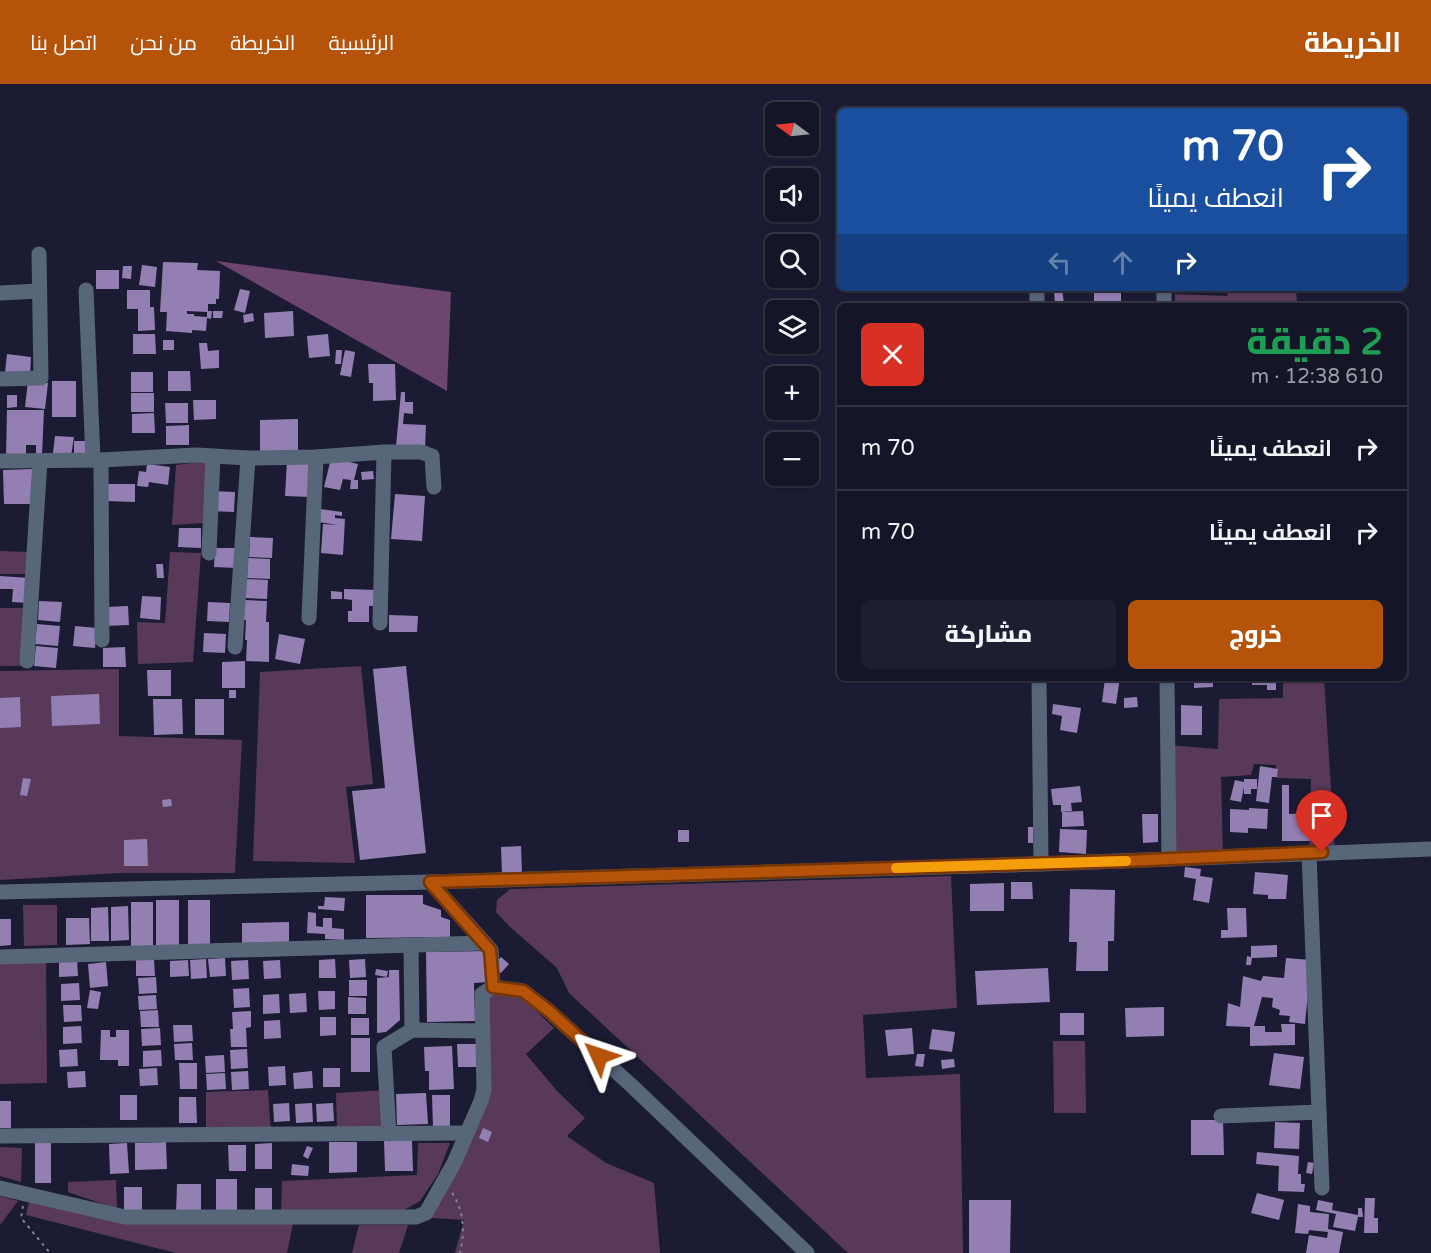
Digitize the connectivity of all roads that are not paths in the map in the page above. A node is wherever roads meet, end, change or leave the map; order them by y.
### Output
1 (39, 254) dead end
2 (86, 290) dead end
3 (39, 291) junction
4 (0, 293) edge
5 (0, 379) edge
6 (384, 452) junction
7 (213, 456) junction
8 (315, 457) junction
9 (248, 458) junction
10 (97, 460) junction
11 (0, 461) edge
12 (40, 461) junction
13 (434, 487) dead end
14 (209, 553) dead end
15 (309, 618) dead end
16 (380, 622) dead end
17 (102, 640) dead end
18 (235, 647) dead end
19 (27, 661) dead end
20 (1039, 681) edge
21 (1167, 681) edge
22 (1431, 849) edge
23 (1309, 853) junction
24 (1168, 859) junction
25 (1041, 864) junction
26 (430, 882) junction
27 (0, 892) edge
28 (484, 943) junction
29 (411, 945) junction
30 (0, 957) edge
31 (493, 987) junction
32 (411, 1030) junction
33 (483, 1031) junction
34 (1319, 1112) junction
35 (1221, 1116) dead end
36 (467, 1133) junction
37 (389, 1134) junction
38 (0, 1136) edge
39 (0, 1188) edge
40 (1322, 1188) dead end
41 (807, 1253) edge

1 - 3 street
2 - 10 street
3 - 4 street
3 - 5 street
6 - 8 street
6 - 13 street
6 - 16 street
7 - 9 street
7 - 10 street
7 - 14 street
8 - 9 street
8 - 15 street
9 - 18 street
10 - 12 street
10 - 17 street
11 - 12 street
12 - 19 street
20 - 25 street
21 - 24 street
22 - 23 street
23 - 24 street
23 - 34 street
24 - 25 street
25 - 26 street
26 - 27 street
26 - 28 street
28 - 29 street
28 - 31 street
29 - 30 street
29 - 32 street
31 - 33 street
31 - 41 street
32 - 33 street
32 - 37 street
33 - 36 street
34 - 35 street
34 - 40 street
36 - 37 street
36 - 39 street
37 - 38 street

